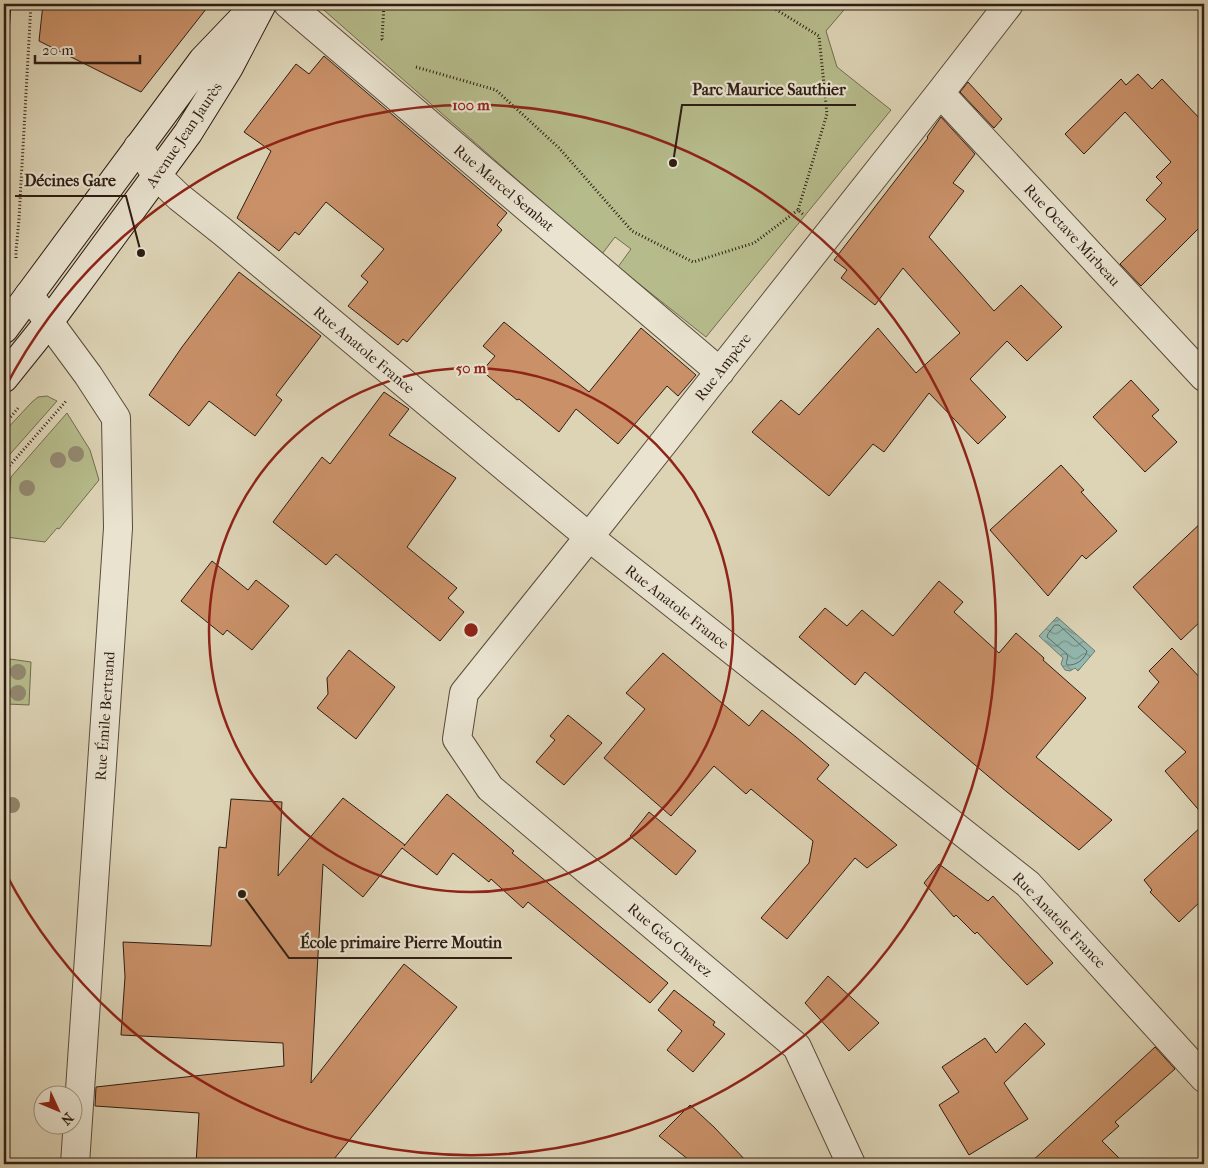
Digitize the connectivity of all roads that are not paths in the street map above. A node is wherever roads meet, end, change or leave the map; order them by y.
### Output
1 (256, 4) edge
2 (262, 4) edge
3 (288, 4) edge
4 (1009, 4) edge
5 (940, 94) junction
6 (138, 147) junction
7 (157, 176) junction
8 (29, 295) junction
9 (49, 322) junction
10 (4, 329) edge
11 (720, 372) junction
12 (1204, 377) edge
13 (4, 378) edge
14 (589, 538) junction
15 (457, 739) joint
16 (1204, 1078) edge
17 (75, 1164) edge
18 (850, 1164) edge

1 - 6 street, Avenue Jean Jaurès
2 - 7 street, Avenue Jean Jaurès
3 - 11 street, Rue Marcel Sembat
4 - 5 street, Rue Ampère
5 - 11 street, Rue Ampère
5 - 12 street, Rue Octave Mirbeau
6 - 7 street, Rue Anatole France
6 - 8 street, Avenue Jean Jaurès
7 - 9 street, Avenue Jean Jaurès
7 - 14 street, Rue Anatole France
8 - 9 street, Rue Émile Bertrand
8 - 10 street, Avenue Jean Jaurès
9 - 13 street, Avenue Jean Jaurès
9 - 17 street, Rue Émile Bertrand
11 - 14 street, Rue Ampère
14 - 15 street, Rue Ampère
14 - 16 street, Rue Anatole France
15 - 18 street, Rue Géo Chavez

